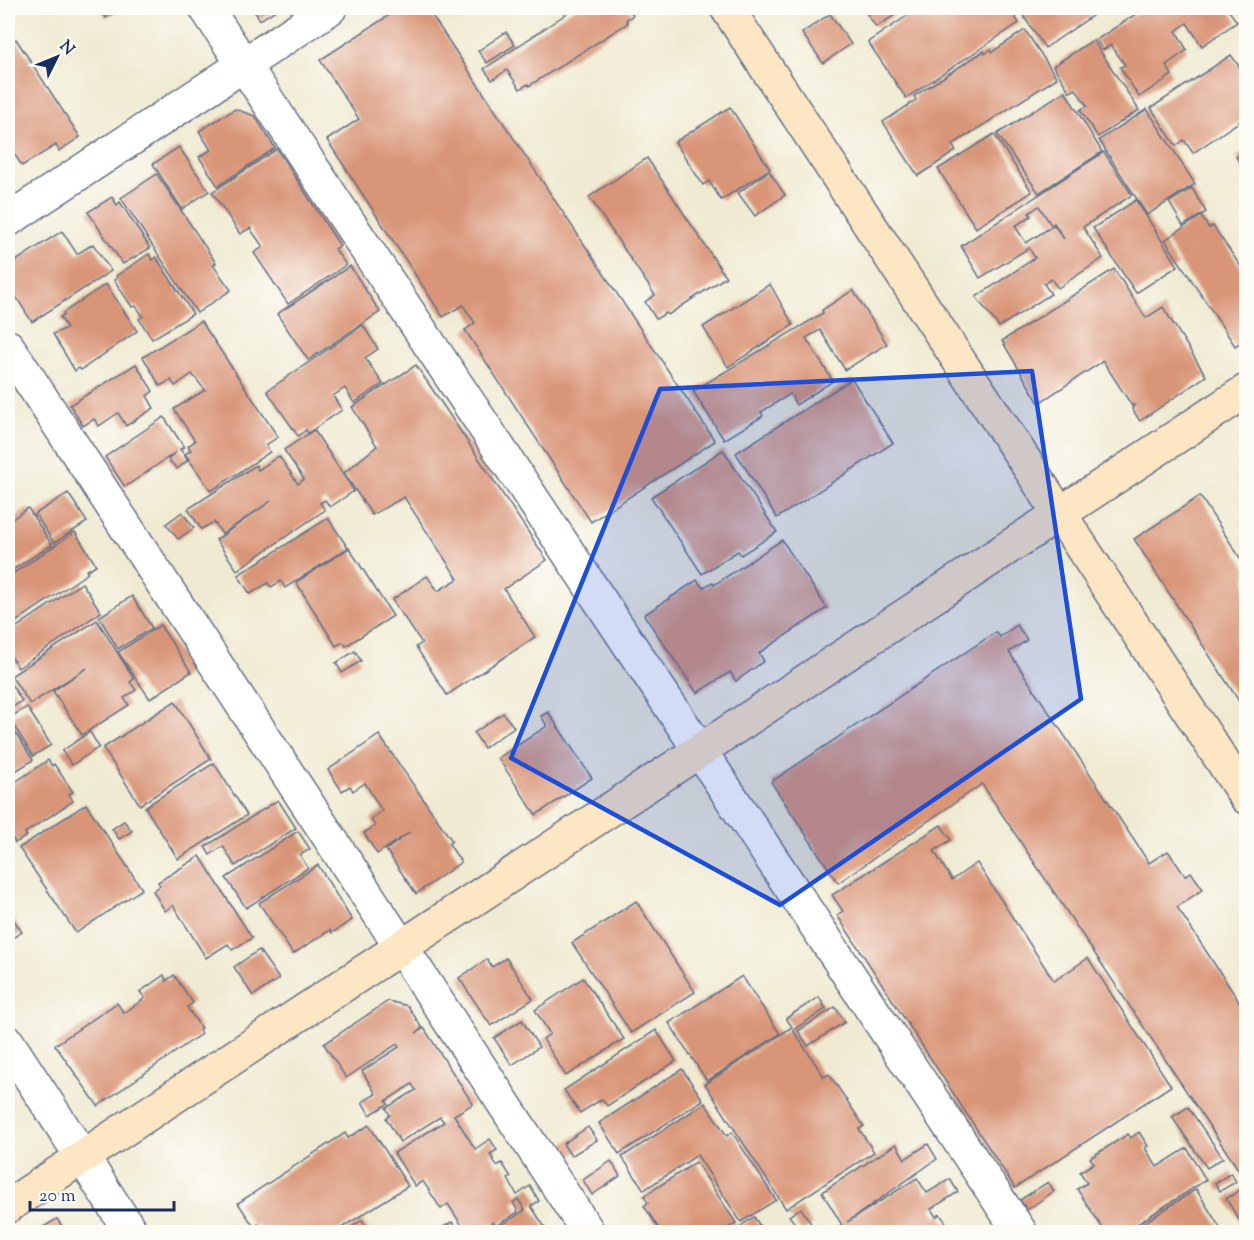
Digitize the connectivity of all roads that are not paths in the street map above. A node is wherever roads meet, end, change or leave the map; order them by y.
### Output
1 (206, 8) edge
2 (330, 8) edge
3 (727, 8) edge
4 (243, 64) junction
5 (8, 220) edge
6 (8, 347) edge
7 (1246, 391) edge
8 (1059, 514) junction
9 (701, 752) junction
10 (1246, 797) edge
11 (401, 947) junction
12 (8, 1043) edge
13 (81, 1158) junction
14 (8, 1206) edge
15 (131, 1233) edge
16 (588, 1233) edge
17 (1020, 1233) edge

1 - 4 street
2 - 4 street
3 - 8 street
4 - 5 street
4 - 9 street
6 - 11 street
7 - 8 street
8 - 9 street
8 - 10 street
9 - 11 street
9 - 17 street
11 - 13 street
11 - 16 street
12 - 13 street
13 - 14 street
13 - 15 street

